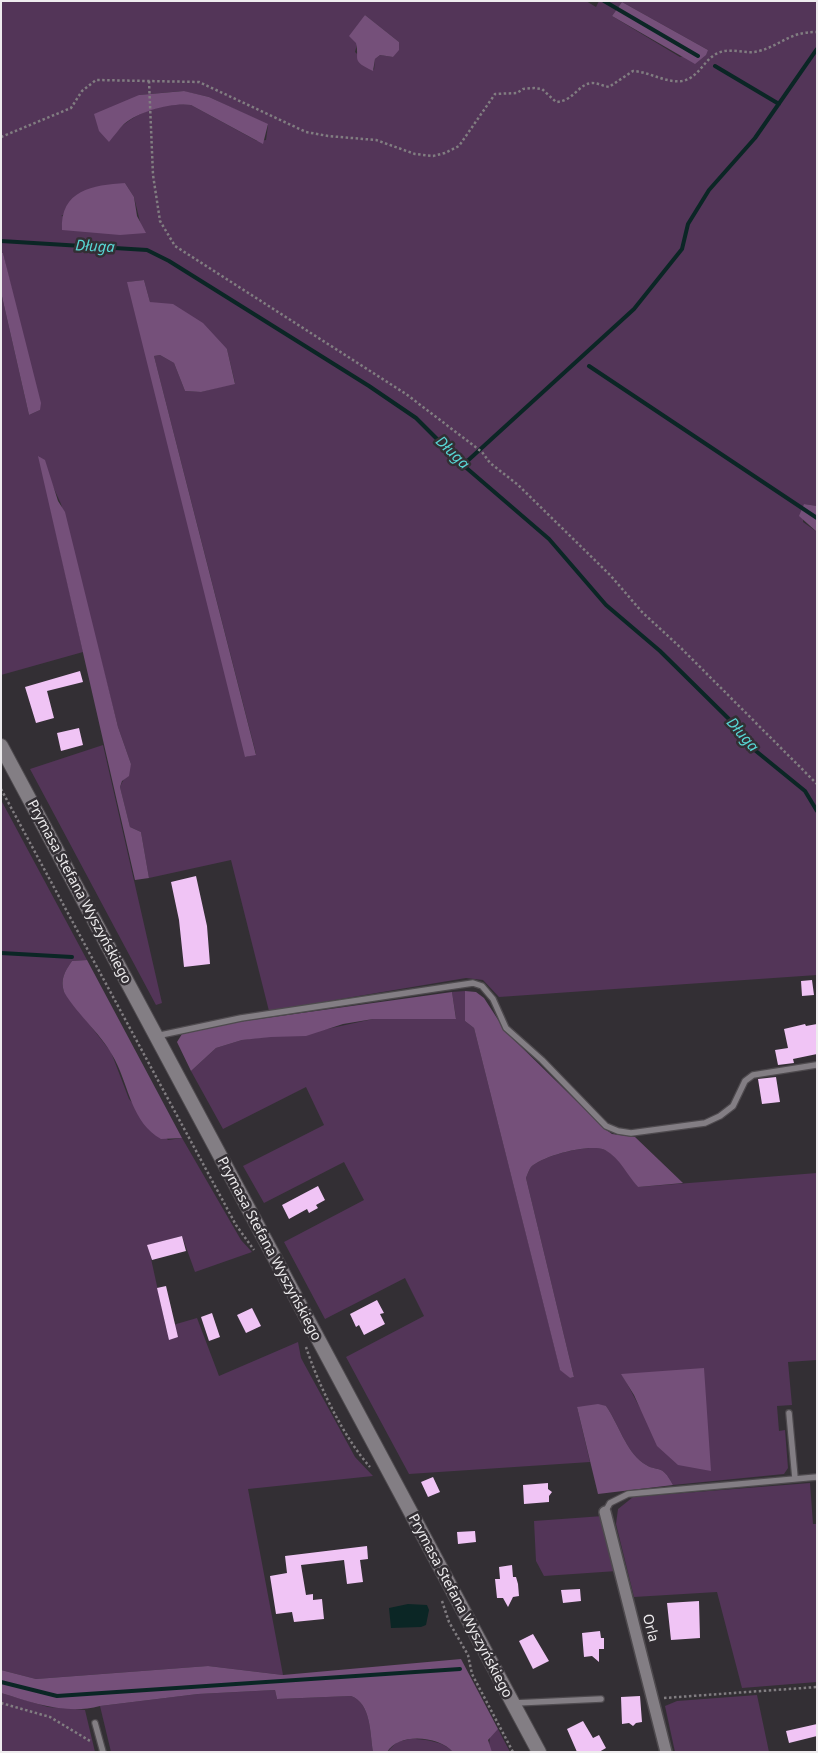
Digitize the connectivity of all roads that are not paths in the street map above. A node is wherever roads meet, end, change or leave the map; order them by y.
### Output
1 (1, 746) edge
2 (156, 1036) junction
3 (816, 1065) edge
4 (789, 1413) dead end
5 (817, 1477) edge
6 (794, 1478) junction
7 (605, 1512) joint
8 (601, 1698) dead end
9 (512, 1703) junction
10 (95, 1723) dead end
11 (102, 1750) edge
12 (538, 1752) edge
13 (666, 1752) edge

1 - 2 street, Prymasa Stefana Wyszyńskiego
2 - 3 lane
2 - 9 street, Prymasa Stefana Wyszyńskiego
4 - 6 lane
5 - 6 lane
6 - 7 lane
7 - 13 street, Orla
8 - 9 lane
9 - 12 street, Prymasa Stefana Wyszyńskiego
10 - 11 lane

